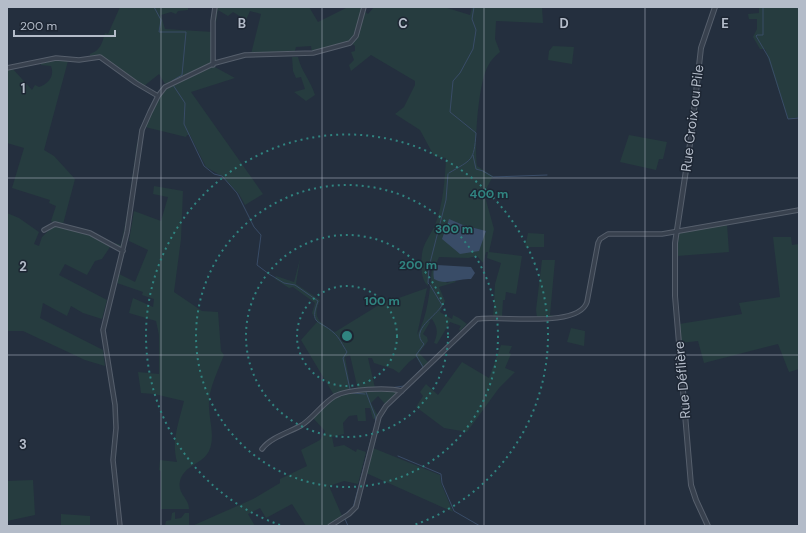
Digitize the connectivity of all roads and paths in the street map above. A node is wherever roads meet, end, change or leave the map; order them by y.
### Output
1 (216, 7) edge
2 (364, 7) edge
3 (715, 7) edge
4 (213, 65) junction
5 (7, 68) edge
6 (158, 96) junction
7 (799, 210) edge
8 (44, 230) dead end
9 (676, 231) junction
10 (123, 251) junction
11 (402, 391) junction
12 (262, 449) dead end
13 (120, 526) edge
14 (330, 526) edge
15 (708, 526) edge

1 - 4 street
2 - 4 street
3 - 9 street, Rue Croix ou Pile
4 - 6 street
5 - 6 street
6 - 10 street
7 - 9 street
8 - 10 street
9 - 11 street
9 - 15 street, Rue Déflière
10 - 13 street
11 - 12 street
11 - 14 street

